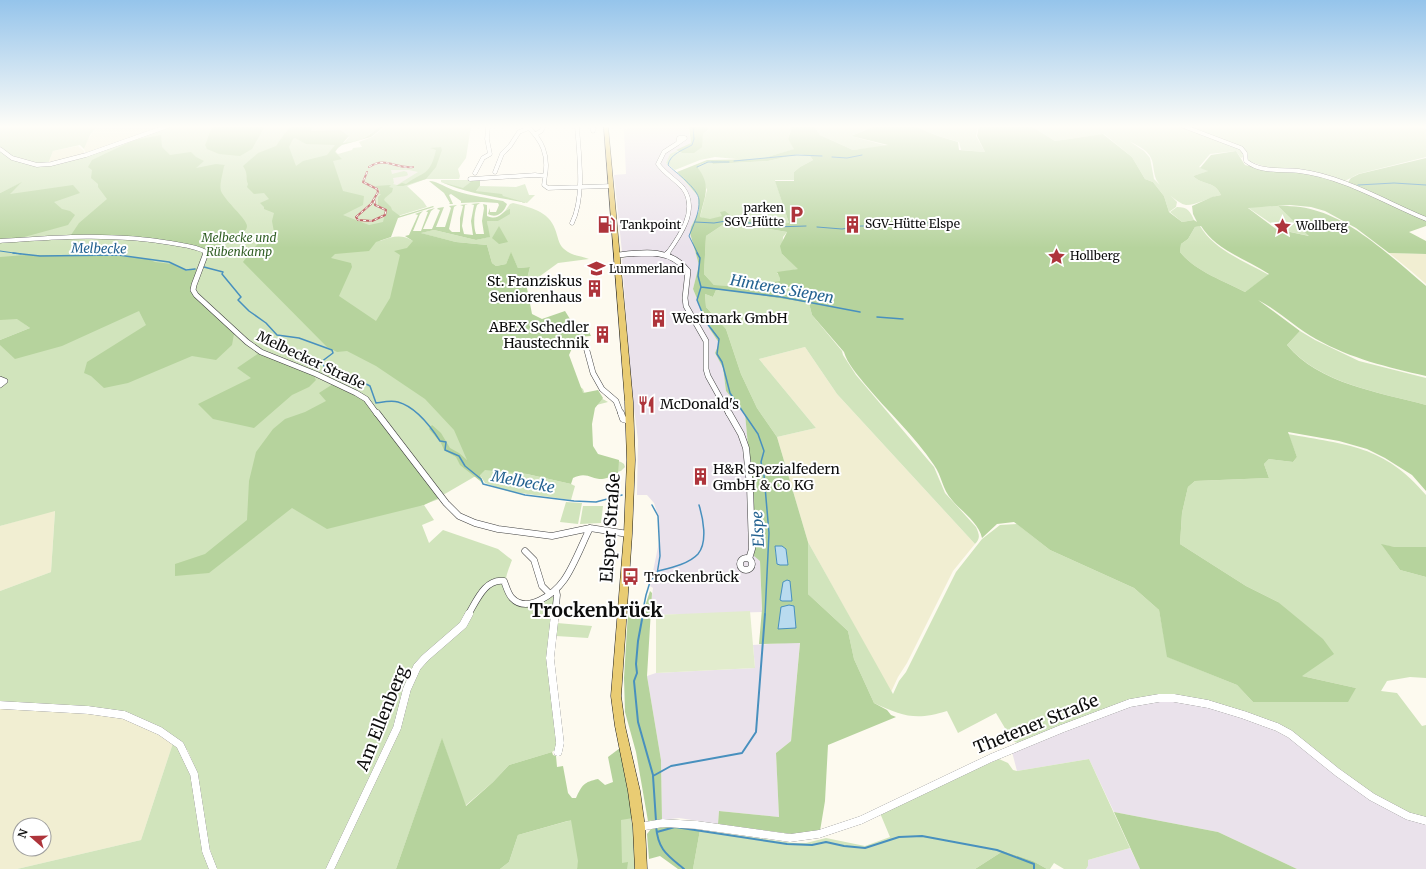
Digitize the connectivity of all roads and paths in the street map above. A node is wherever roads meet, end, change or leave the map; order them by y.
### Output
1 (478, 167) edge
2 (495, 167) edge
3 (547, 167) edge
4 (578, 167) edge
5 (609, 167) edge
6 (660, 167) edge
7 (1257, 167) edge
8 (495, 172) dead end
9 (475, 173) dead end
10 (546, 176) junction
11 (470, 180) dead end
12 (611, 186) junction
13 (578, 187) junction
14 (1426, 219) edge
15 (572, 223) dead end
16 (0, 241) edge
17 (618, 255) junction
18 (666, 255) junction
19 (586, 347) dead end
20 (0, 379) edge
21 (0, 385) edge
22 (630, 422) junction
23 (590, 528) junction
24 (628, 534) junction
25 (525, 551) dead end
26 (749, 559) dead end
27 (553, 592) junction
28 (0, 705) edge
29 (558, 752) dead end
30 (1426, 821) edge
31 (644, 826) junction
32 (213, 869) edge
33 (330, 869) edge
34 (641, 869) edge

1 - 9 street
2 - 8 street
3 - 10 street
4 - 13 street
5 - 12 main road, Elsper Straße
6 - 18 street
7 - 14 street
10 - 11 street
10 - 13 street
12 - 13 street
12 - 17 main road, Elsper Straße
13 - 15 street
16 - 23 street, Melbecker Straße
17 - 18 street
17 - 22 main road, Elsper Straße
18 - 26 street
19 - 22 street
20 - 21 street
22 - 24 main road, Elsper Straße
23 - 24 street, Melbecker Straße
23 - 27 street, Am Ellenberg
24 - 31 main road, Elsper Straße
25 - 27 street
27 - 29 street
27 - 33 street, Am Ellenberg
28 - 32 street
30 - 31 street, Thetener Straße
31 - 34 main road, Elsper Straße

